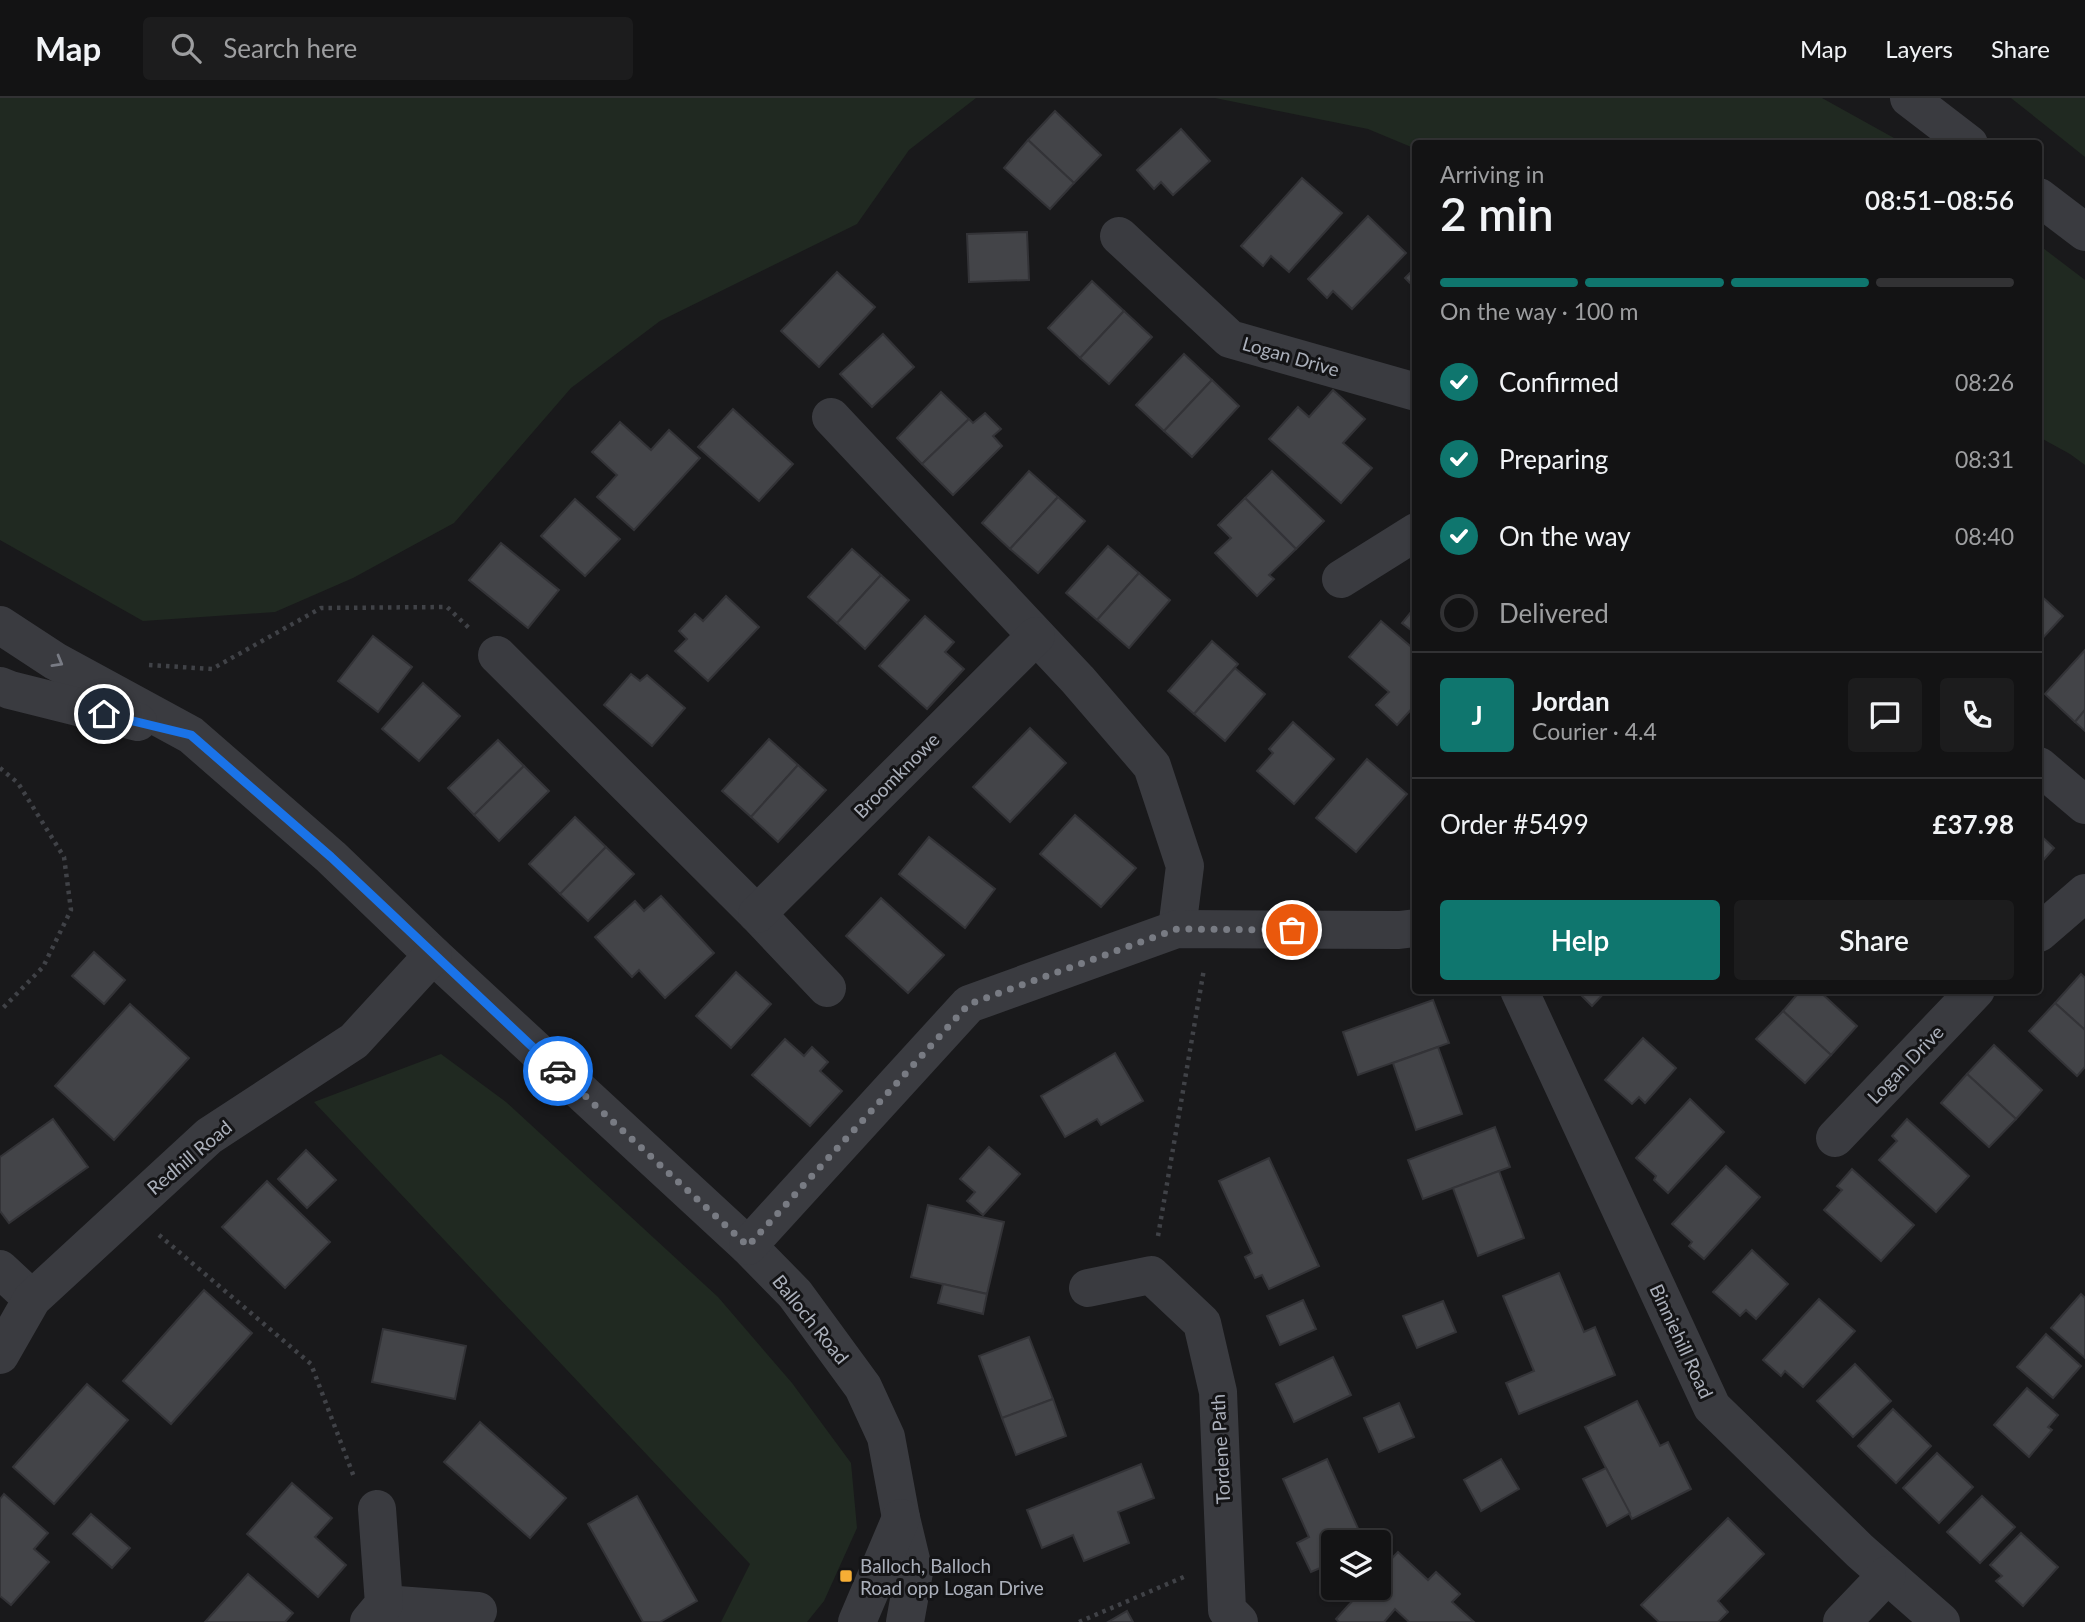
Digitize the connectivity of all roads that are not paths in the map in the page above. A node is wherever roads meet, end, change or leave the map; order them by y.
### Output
1 (1909, 98) edge
2 (1964, 140) edge
3 (2042, 199) edge
4 (2085, 232) edge
5 (1119, 236) dead end
6 (1412, 391) edge
7 (831, 417) dead end
8 (1412, 534) edge
9 (1340, 579) dead end
10 (0, 625) edge
11 (1036, 636) junction
12 (497, 655) road end
13 (0, 686) edge
14 (191, 735) junction
15 (2042, 769) edge
16 (2085, 805) edge
17 (2085, 893) edge
18 (757, 914) junction
19 (1412, 928) edge
20 (1194, 929) junction
21 (2042, 930) edge
22 (433, 955) junction
23 (827, 988) dead end
24 (1521, 994) edge
25 (1972, 994) edge
26 (1835, 1139) dead end
27 (748, 1246) junction
28 (0, 1269) edge
29 (1088, 1288) dead end
30 (32, 1298) junction
31 (0, 1355) edge
32 (366, 1495) road end
33 (901, 1518) junction
34 (1887, 1575) junction
35 (478, 1611) dead end
36 (377, 1613) edge
37 (857, 1622) edge
38 (905, 1622) edge
39 (1239, 1622) edge
40 (1842, 1622) edge
41 (1941, 1622) edge

1 - 2 street
3 - 4 street
5 - 6 street, Logan Drive
7 - 11 street
8 - 9 street
10 -> 14 street, Balloch Road
11 - 18 street, Broomknowe
11 - 20 street
12 - 18 street
13 - 14 street, Balloch Road
14 - 22 street, Balloch Road
15 - 16 street
17 - 21 street
18 - 23 street
19 - 20 street
20 - 27 street
22 - 27 street, Balloch Road
22 - 30 street, Redhill Road
24 - 34 street, Binniehill Road
25 - 26 street, Logan Drive
27 - 33 street, Balloch Road
28 - 30 street
29 - 39 street, Tordene Path
30 - 31 street, Redhill Road
32 - 36 street
33 - 37 street
33 - 38 street, Balloch Road
34 - 40 street
34 - 41 street, Binniehill Road
35 - 36 street

